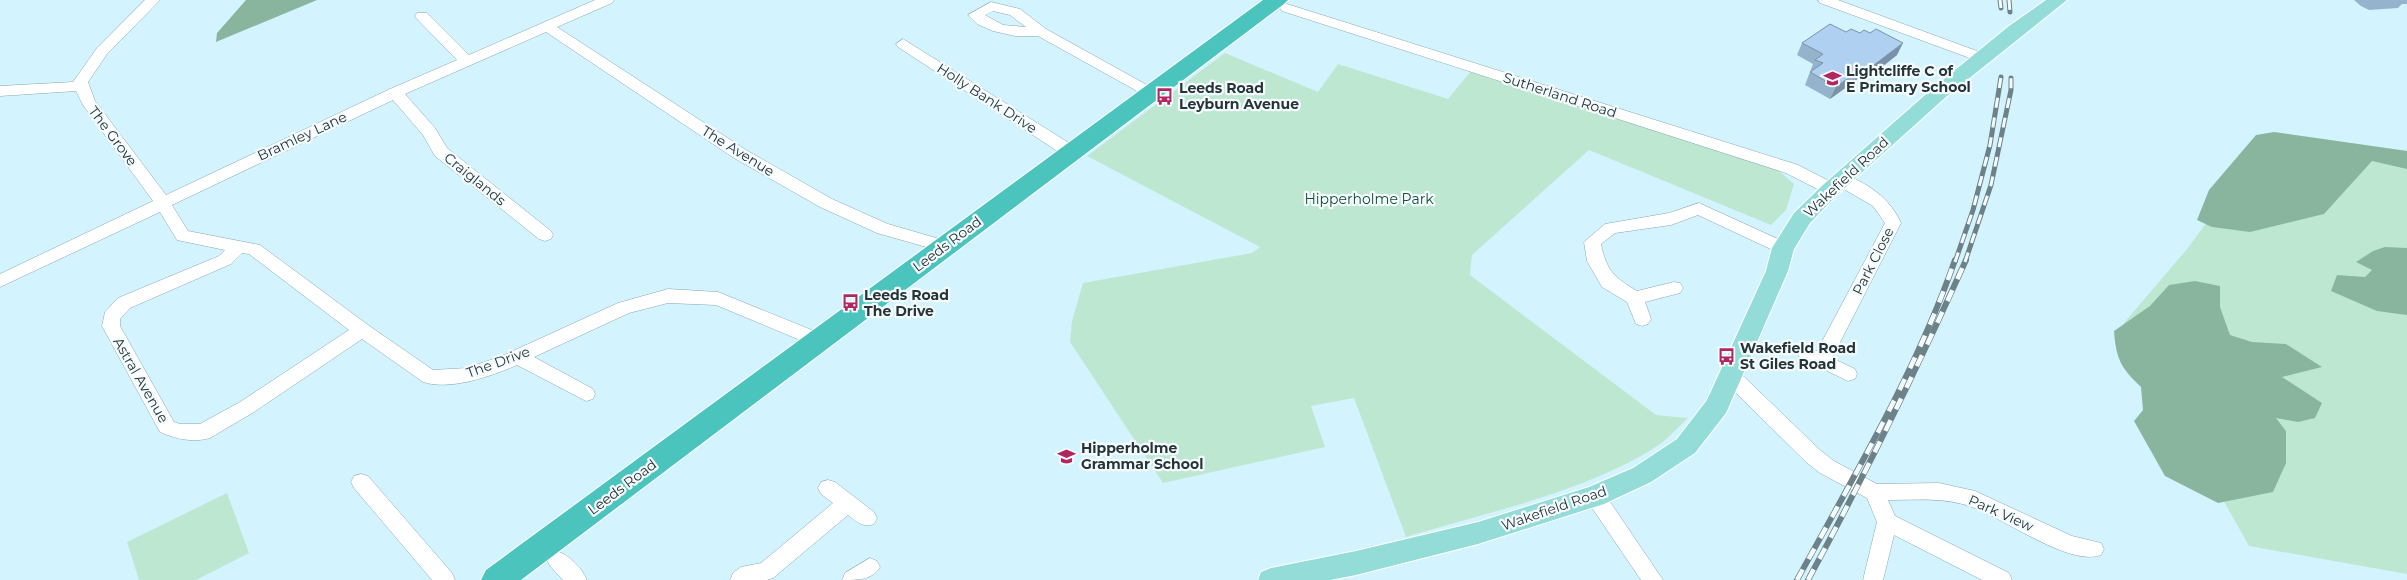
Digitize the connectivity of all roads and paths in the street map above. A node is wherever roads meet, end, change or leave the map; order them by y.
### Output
1 (153, 0) edge
2 (607, 0) edge
3 (1825, 0) edge
4 (1873, 0) edge
5 (2058, 0) edge
6 (1275, 3) edge
7 (1862, 12) junction
8 (422, 16) dead end
9 (546, 26) junction
10 (1042, 32) dead end
11 (903, 44) dead end
12 (1983, 58) junction
13 (466, 61) junction
14 (82, 86) junction
15 (0, 92) edge
16 (395, 92) junction
17 (1151, 93) junction
18 (1071, 152) junction
19 (1836, 184) junction
20 (162, 202) junction
21 (545, 234) dead end
22 (239, 246) junction
23 (944, 246) junction
24 (1783, 248) junction
25 (0, 280) edge
26 (1674, 288) dead end
27 (1635, 298) junction
28 (1642, 318) dead end
29 (362, 330) junction
30 (818, 340) junction
31 (519, 357) junction
32 (1848, 374) dead end
33 (1732, 377) junction
34 (586, 394) dead end
35 (361, 482) dead end
36 (828, 488) dead end
37 (1875, 492) junction
38 (1595, 496) junction
39 (847, 503) junction
40 (867, 518) dead end
41 (1887, 522) junction
42 (2094, 549) dead end
43 (557, 560) dead end
44 (870, 567) dead end
45 (1284, 579) edge
46 (445, 580) edge
47 (498, 580) edge
48 (577, 580) edge
49 (740, 580) edge
50 (852, 580) edge
51 (1653, 580) edge
52 (1873, 580) edge
53 (2002, 580) edge

1 - 14 street
2 - 9 street, Bramley Lane
3 - 7 street
4 - 7 street
5 - 12 main road, Wakefield Road
6 - 17 highway, Leeds Road
6 - 19 street, Sutherland Road
7 - 12 street
8 - 13 street
9 - 13 street, Bramley Lane
9 - 23 street, The Avenue
10 - 17 street
11 - 18 street, Holly Bank Drive
12 - 19 main road, Wakefield Road
13 - 16 street, Bramley Lane
14 - 15 street
14 - 20 street, The Grove
16 - 20 street, Bramley Lane
16 - 21 street, Craiglands
17 - 18 highway, Leeds Road
18 - 23 highway, Leeds Road
19 - 24 main road, Wakefield Road
19 - 32 street, Park Close
20 - 22 street, The Drive
20 - 25 street, Bramley Lane
22 - 29 street, The Drive
22 - 29 street, Astral Avenue
23 - 30 highway, Leeds Road
24 - 27 street
24 - 33 main road, Wakefield Road
26 - 27 street
27 - 28 street
29 - 31 street, The Drive
30 - 31 street, The Drive
30 - 47 highway, Leeds Road
31 - 34 street
33 - 37 street
33 - 38 main road, Wakefield Road
35 - 46 street
36 - 39 street
37 - 41 street
37 - 42 street, Park View
38 - 45 main road, Wakefield Road
38 - 51 street
39 - 40 street
39 - 49 street
41 - 52 street
41 - 53 street
43 - 48 street
44 - 50 street

